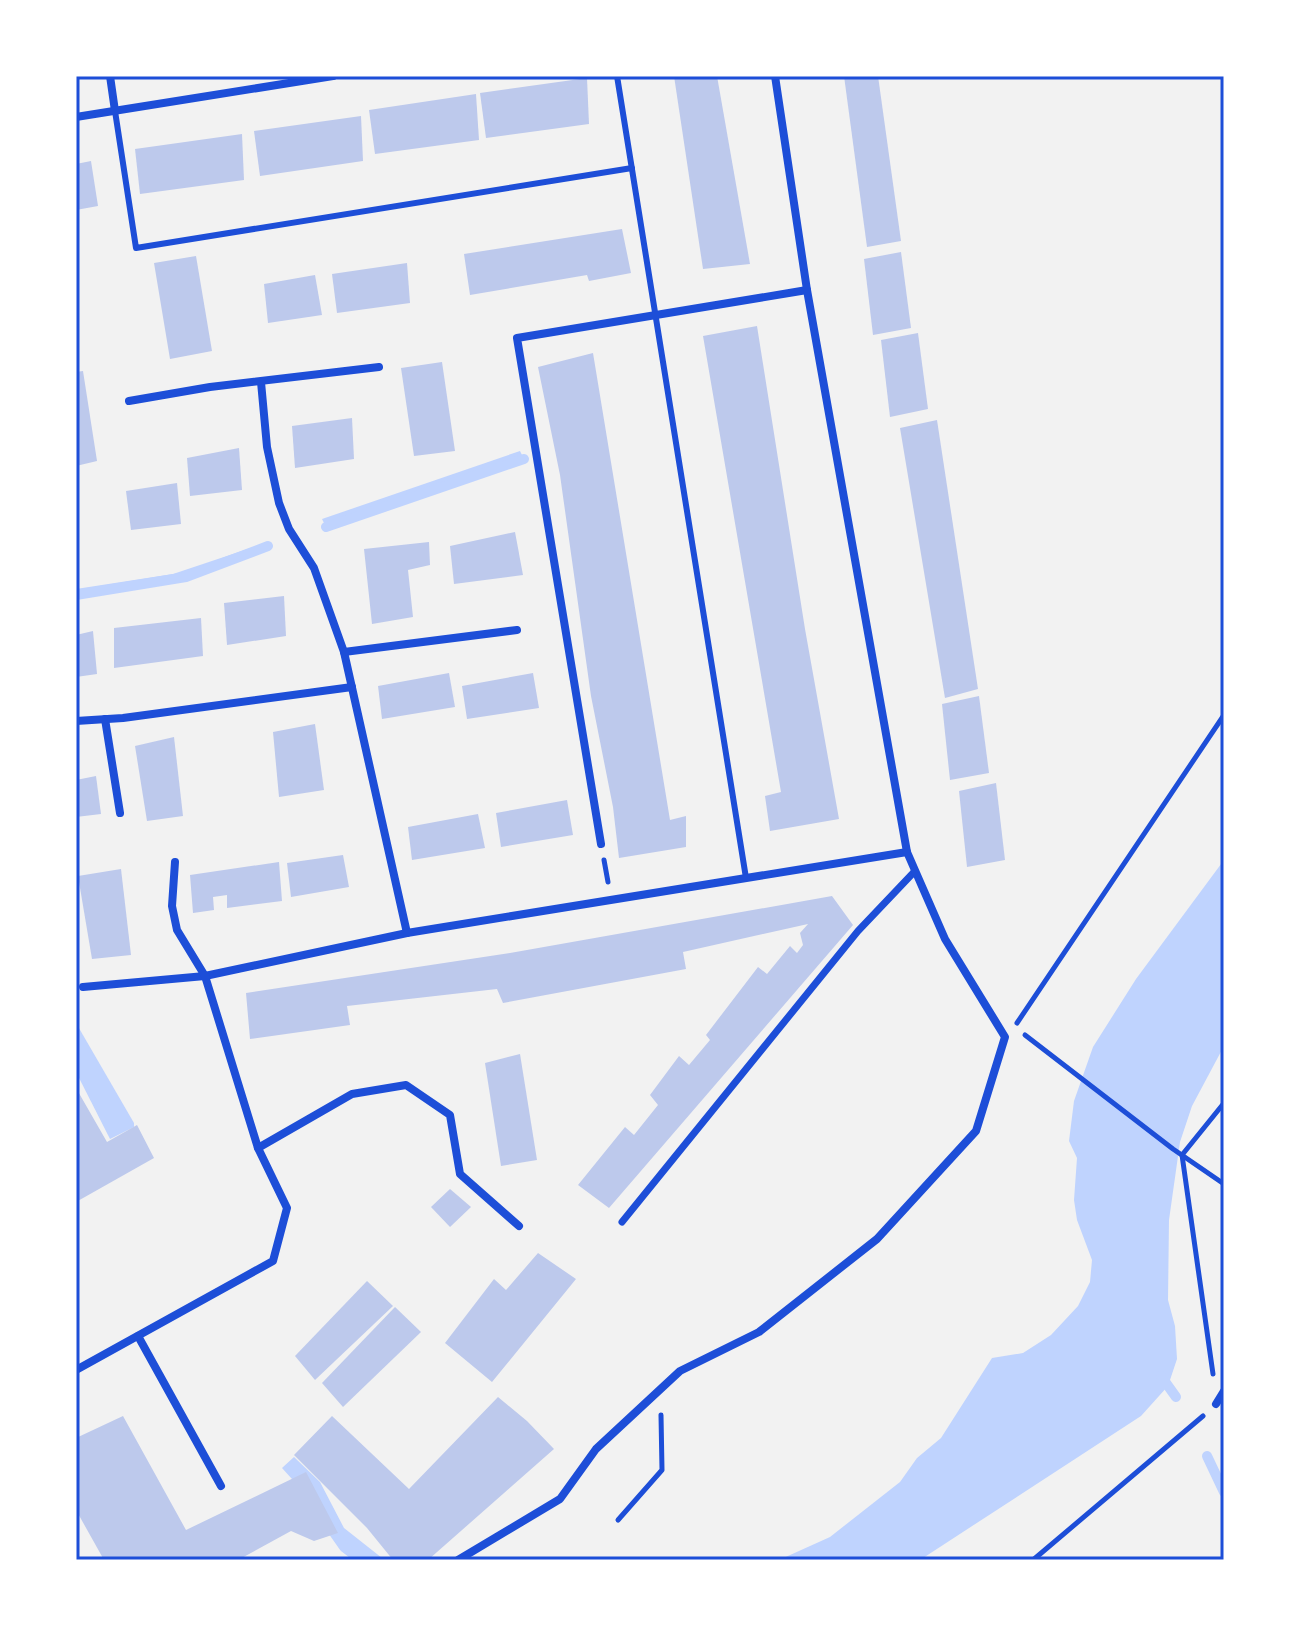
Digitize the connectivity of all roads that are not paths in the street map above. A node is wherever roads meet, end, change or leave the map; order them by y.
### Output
1 (110, 76) edge
2 (333, 76) edge
3 (617, 76) edge
4 (775, 76) edge
5 (115, 111) junction
6 (76, 117) edge
7 (632, 168) junction
8 (807, 290) junction
9 (655, 314) junction
10 (379, 367) dead end
11 (261, 382) junction
12 (129, 401) dead end
13 (517, 630) dead end
14 (344, 652) junction
15 (352, 687) junction
16 (105, 719) junction
17 (76, 721) edge
18 (120, 813) dead end
19 (601, 844) road end
20 (907, 852) junction
21 (175, 862) dead end
22 (915, 871) junction
23 (746, 878) junction
24 (407, 933) junction
25 (205, 976) junction
26 (79, 987) edge
27 (258, 1148) junction
28 (622, 1222) dead end
29 (519, 1226) dead end
30 (138, 1336) junction
31 (76, 1370) edge
32 (1224, 1391) edge
33 (1216, 1404) road end
34 (221, 1486) dead end
35 (458, 1560) edge

1 - 5 street
2 - 5 street
3 - 7 lane
4 - 8 street
5 - 6 street
5 - 7 lane
7 - 9 lane
8 - 9 street
8 - 20 street
9 - 19 street
9 - 23 lane
10 - 11 street
11 - 12 street
11 - 14 street
13 - 14 street
14 - 15 street
15 - 16 street
15 - 24 street
16 - 17 street
16 - 18 street
20 - 22 street
20 - 23 street
21 - 25 street
22 - 28 street
22 - 35 street
23 - 24 street
24 - 25 street
25 - 26 street
25 - 27 street
27 - 29 street
27 - 30 street
30 - 31 street
30 - 34 street
32 - 33 street

